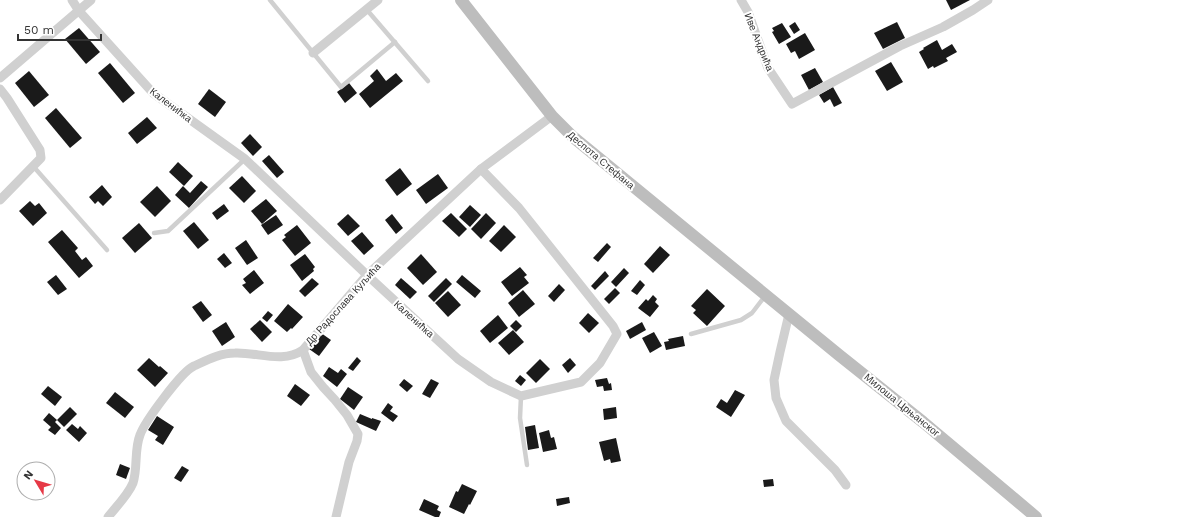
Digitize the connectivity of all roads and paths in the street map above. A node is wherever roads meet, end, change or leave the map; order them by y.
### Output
1 (72, 0) edge
2 (92, 0) edge
3 (270, 0) edge
4 (378, 0) edge
5 (461, 0) edge
6 (741, 0) edge
7 (988, 0) edge
8 (367, 10) junction
9 (79, 11) junction
10 (395, 42) junction
11 (313, 53) junction
12 (0, 78) edge
13 (428, 81) dead end
14 (0, 89) edge
15 (552, 116) junction
16 (245, 160) junction
17 (33, 166) junction
18 (481, 169) junction
19 (0, 200) edge
20 (154, 233) dead end
21 (107, 250) dead end
22 (367, 275) junction
23 (766, 295) junction
24 (789, 314) junction
25 (691, 334) dead end
26 (303, 350) junction
27 (521, 396) junction
28 (527, 465) dead end
29 (846, 485) dead end
30 (108, 517) edge
31 (336, 517) edge
32 (1036, 517) edge

1 - 9 street, Каленићка
2 - 9 street
3 - 11 lane
4 - 8 street
5 - 15 main road, Деспота Стефана
6 - 7 street, Иве Андрића
8 - 10 lane
8 - 11 street
9 - 12 street
9 - 16 street, Каленићка
10 - 11 lane
10 - 13 lane
14 - 17 street
15 - 18 street, Др Радослава Куљића
15 - 23 main road, Деспота Стефана
16 - 20 lane
16 - 22 street, Каленићка
17 - 19 street
17 - 21 lane
18 - 22 street, Др Радослава Куљића
18 - 27 street
22 - 26 street, Др Радослава Куљића
22 - 27 street, Каленићка
23 - 24 main road, Милоша Црњанског
23 - 25 lane
24 - 29 street
24 - 32 main road, Милоша Црњанског
26 - 30 street, Др Радослава Куљића
26 - 31 street
27 - 28 lane

